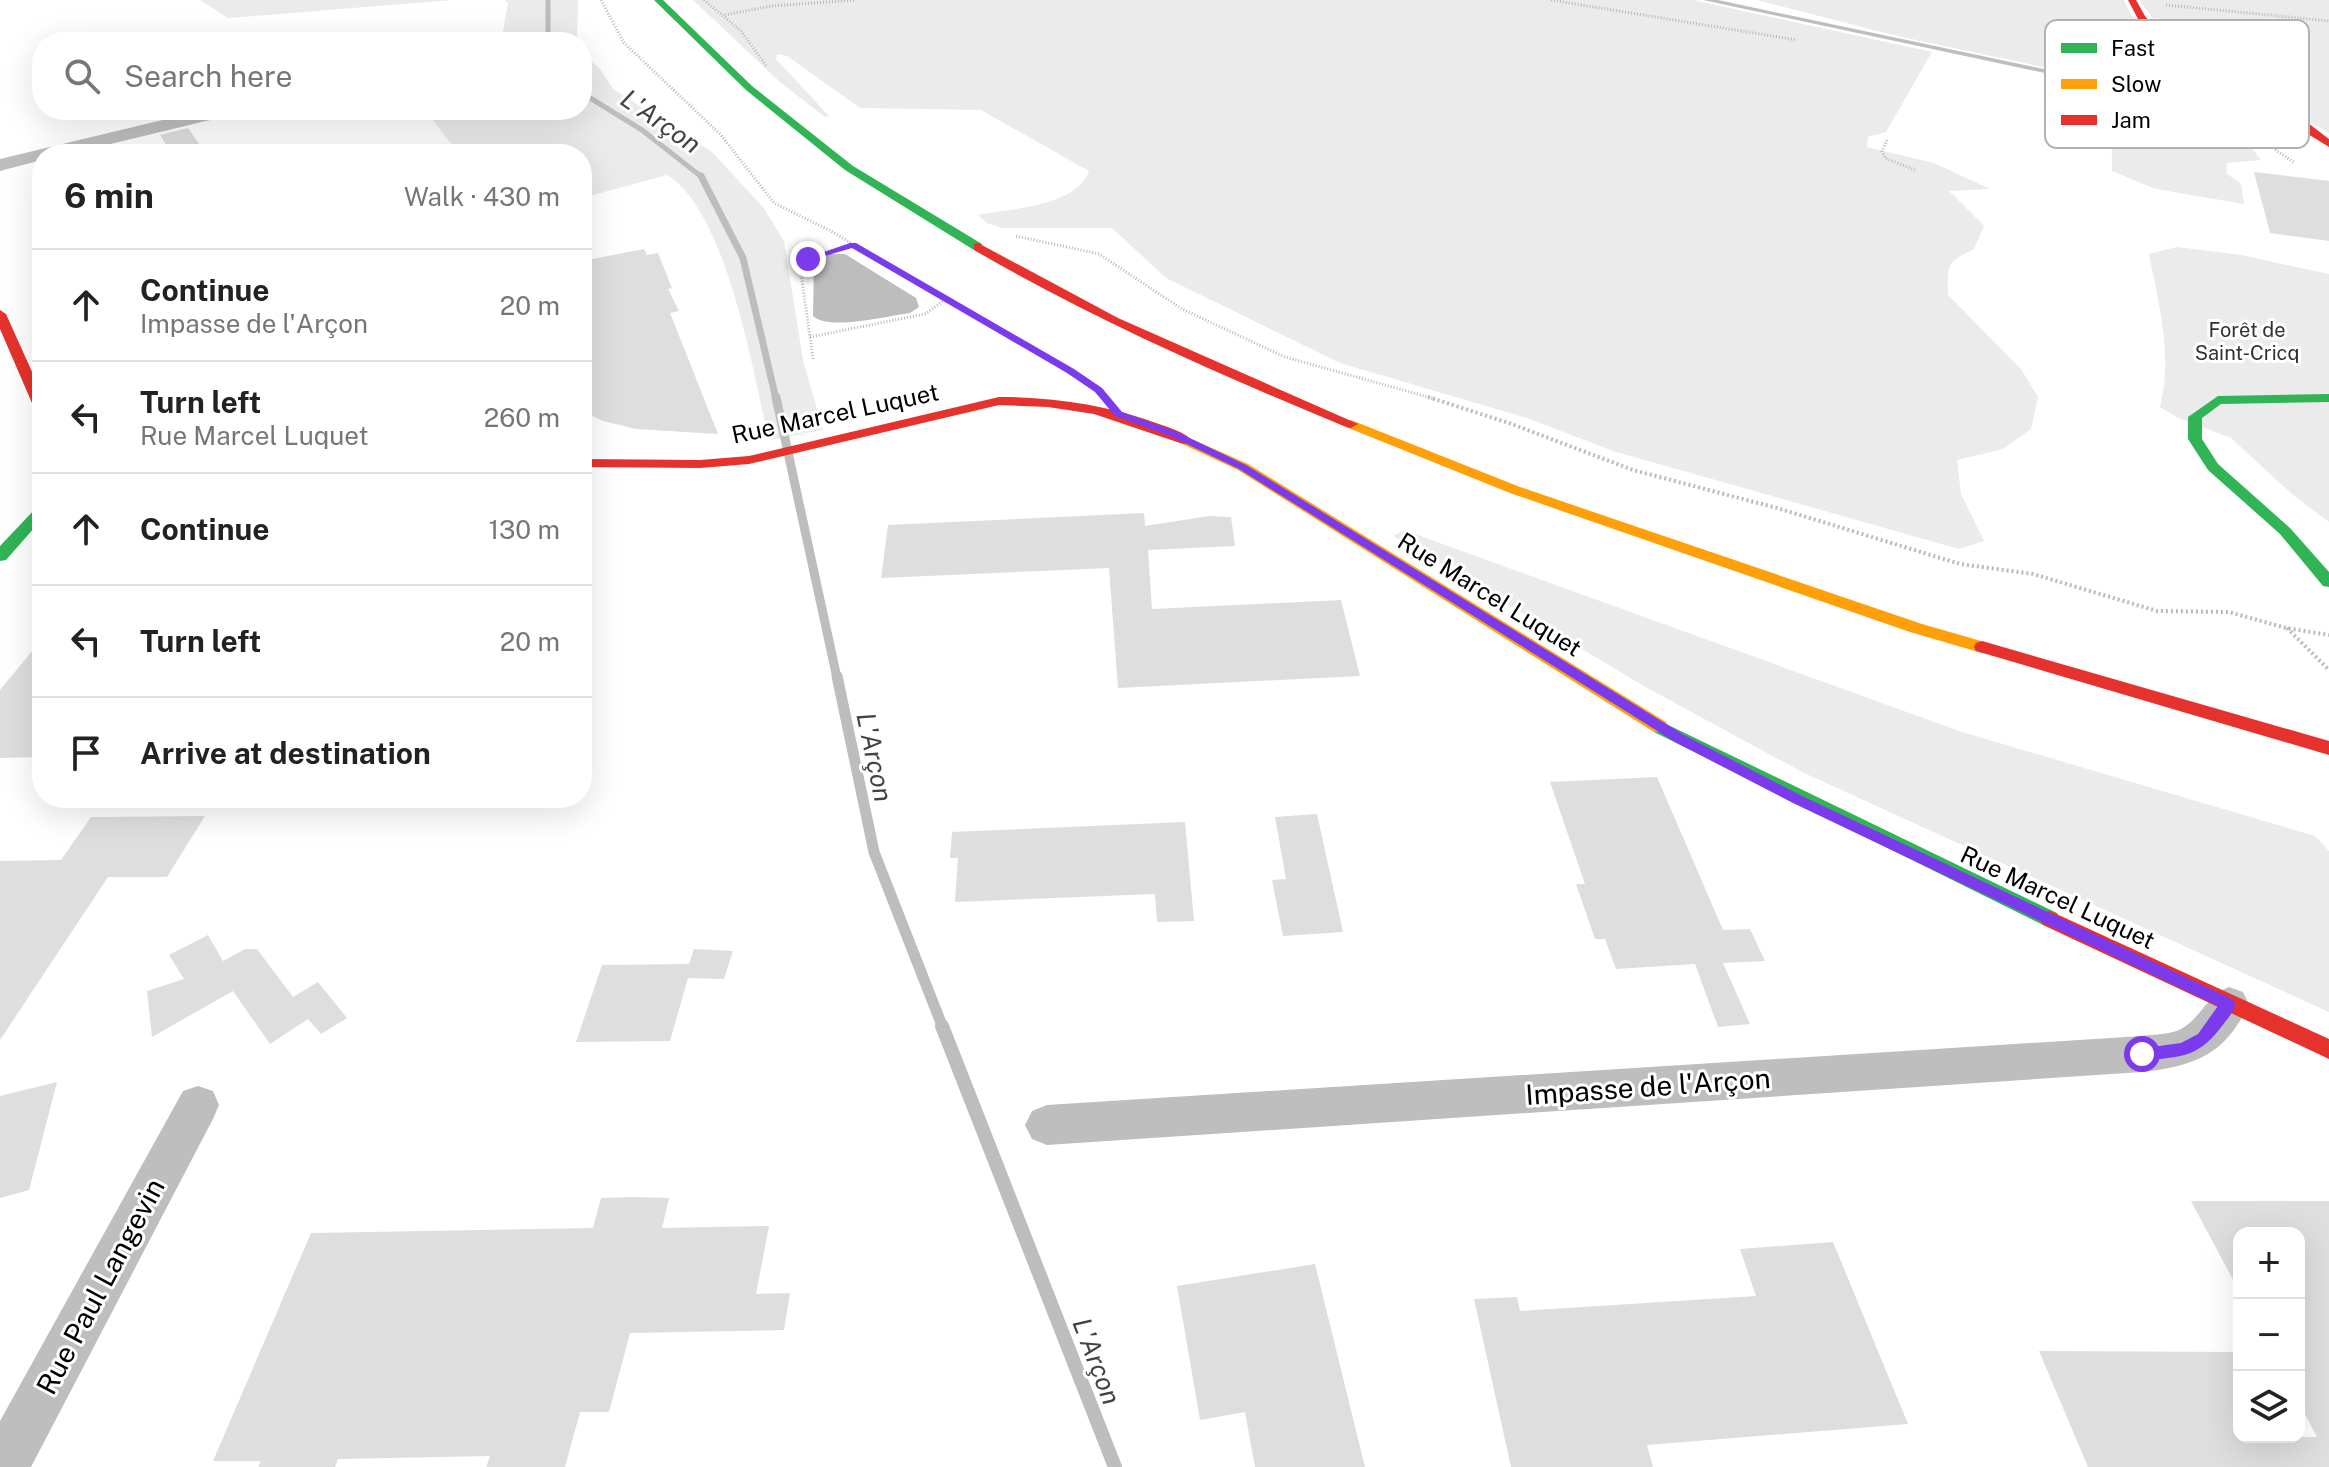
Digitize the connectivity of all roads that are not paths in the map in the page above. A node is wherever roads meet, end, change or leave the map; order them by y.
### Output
1 (658, 0) edge
2 (1707, 0) edge
3 (2133, 1) edge
4 (2144, 20) edge
5 (2045, 71) edge
6 (186, 120) edge
7 (2309, 129) edge
8 (85, 144) edge
9 (2329, 144) edge
10 (32, 157) edge
11 (0, 165) edge
12 (0, 314) edge
13 (32, 387) edge
14 (2329, 398) edge
15 (592, 463) edge
16 (32, 521) edge
17 (0, 556) edge
18 (2329, 582) edge
19 (2329, 748) edge
20 (2229, 1004) junction
21 (2329, 1049) edge
22 (198, 1105) dead end
23 (1047, 1125) dead end
24 (3, 1467) edge

1 - 19 main road
2 - 5 lane
3 - 4 main road
6 - 8 street
7 - 9 main road
10 - 11 street
12 - 13 main road
14 - 18 main road
15 - 20 main road, Rue Marcel Luquet
16 - 17 main road
20 - 21 main road, Rue Marcel Luquet
20 - 23 street, Impasse de l'Arçon
22 - 24 street, Rue Paul Langevin

